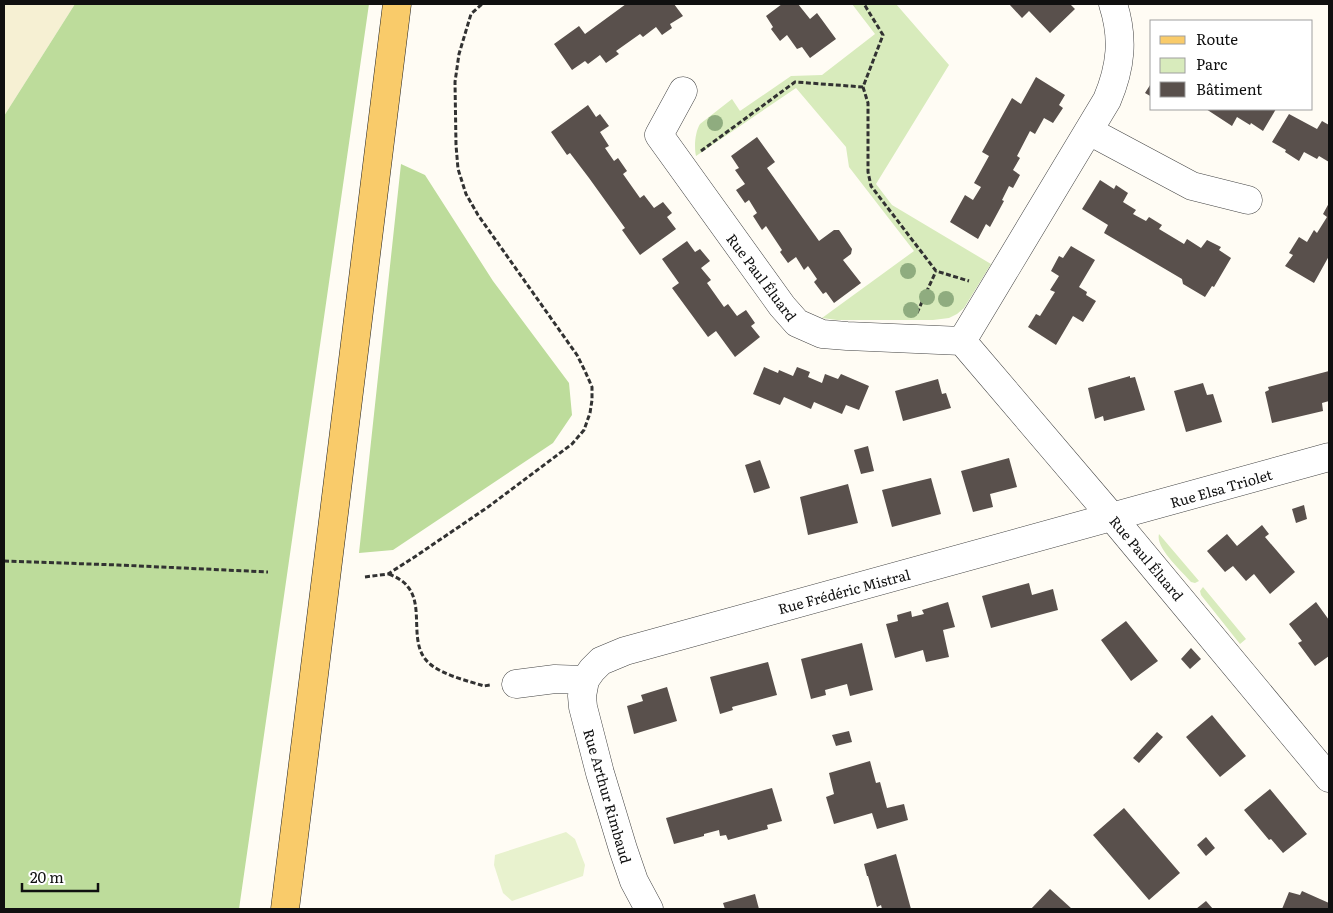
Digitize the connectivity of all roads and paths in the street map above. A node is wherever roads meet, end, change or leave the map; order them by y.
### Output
1 (397, 4) edge
2 (482, 4) edge
3 (864, 4) edge
4 (1113, 4) edge
5 (863, 87) junction
6 (683, 91) dead end
7 (1089, 131) junction
8 (680, 166) junction
9 (1248, 200) dead end
10 (936, 270) junction
11 (993, 289) junction
12 (905, 338) junction
13 (962, 341) junction
14 (1329, 458) edge
15 (1112, 517) junction
16 (4, 561) edge
17 (268, 572) dead end
18 (388, 574) junction
19 (364, 577) dead end
20 (585, 680) junction
21 (516, 684) joint
22 (1329, 778) edge
23 (285, 909) edge
24 (649, 909) edge

1 - 23 main road
2 - 18 path
3 - 5 path
4 - 7 street
5 - 8 path
5 - 10 path
6 - 8 street, Rue Paul Éluard
7 - 9 street
7 - 11 street
8 - 12 street, Rue Paul Éluard
10 - 11 path
10 - 12 path
11 - 13 street
12 - 13 street, Rue Paul Éluard
13 - 15 street, Rue Paul Éluard
14 - 15 street, Rue Elsa Triolet
15 - 20 street, Rue Frédéric Mistral
15 - 22 street, Rue Paul Éluard
16 - 17 path
18 - 19 path
18 - 21 path
20 - 21 street
20 - 24 street, Rue Arthur Rimbaud

